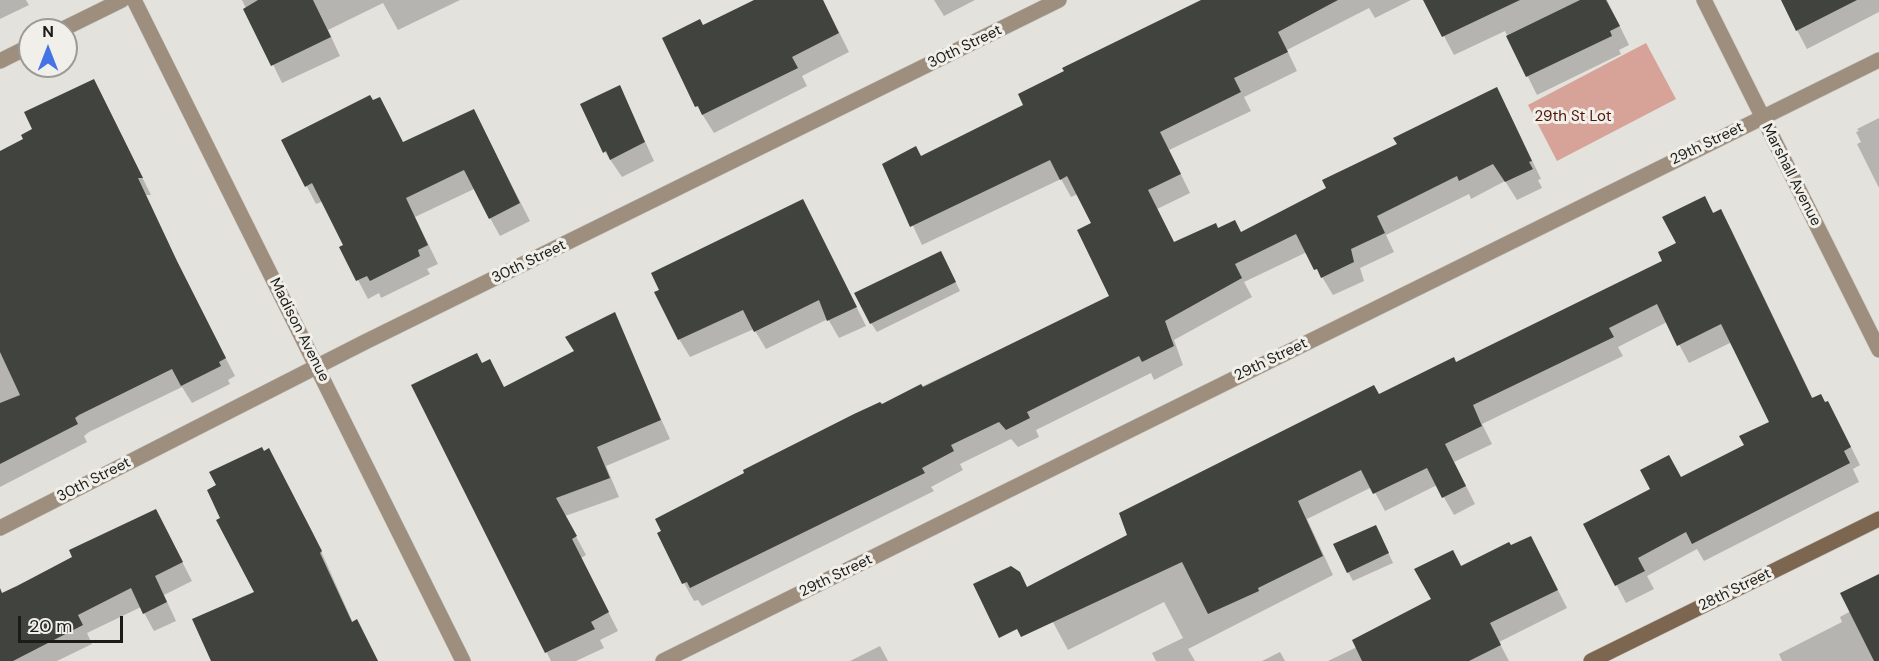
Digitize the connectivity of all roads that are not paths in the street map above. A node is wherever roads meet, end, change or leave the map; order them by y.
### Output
1 (122, 0) edge
2 (134, 0) edge
3 (1059, 0) edge
4 (1704, 0) edge
5 (78, 22) edge
6 (18, 52) edge
7 (1879, 60) edge
8 (0, 61) edge
9 (1762, 117) junction
10 (1879, 350) edge
11 (318, 367) junction
12 (1879, 519) edge
13 (0, 528) edge
14 (463, 661) edge
15 (663, 661) edge
16 (1591, 661) edge

1 - 5 street
2 - 11 street, Madison Avenue
3 - 11 street, 30th Street
4 - 9 street, Marshall Avenue
6 - 8 street
7 - 9 street, 29th Street
9 - 10 street, Marshall Avenue
9 - 15 street, 29th Street
11 - 13 street, 30th Street
11 - 14 street, Madison Avenue
12 - 16 main road, 28th Street

